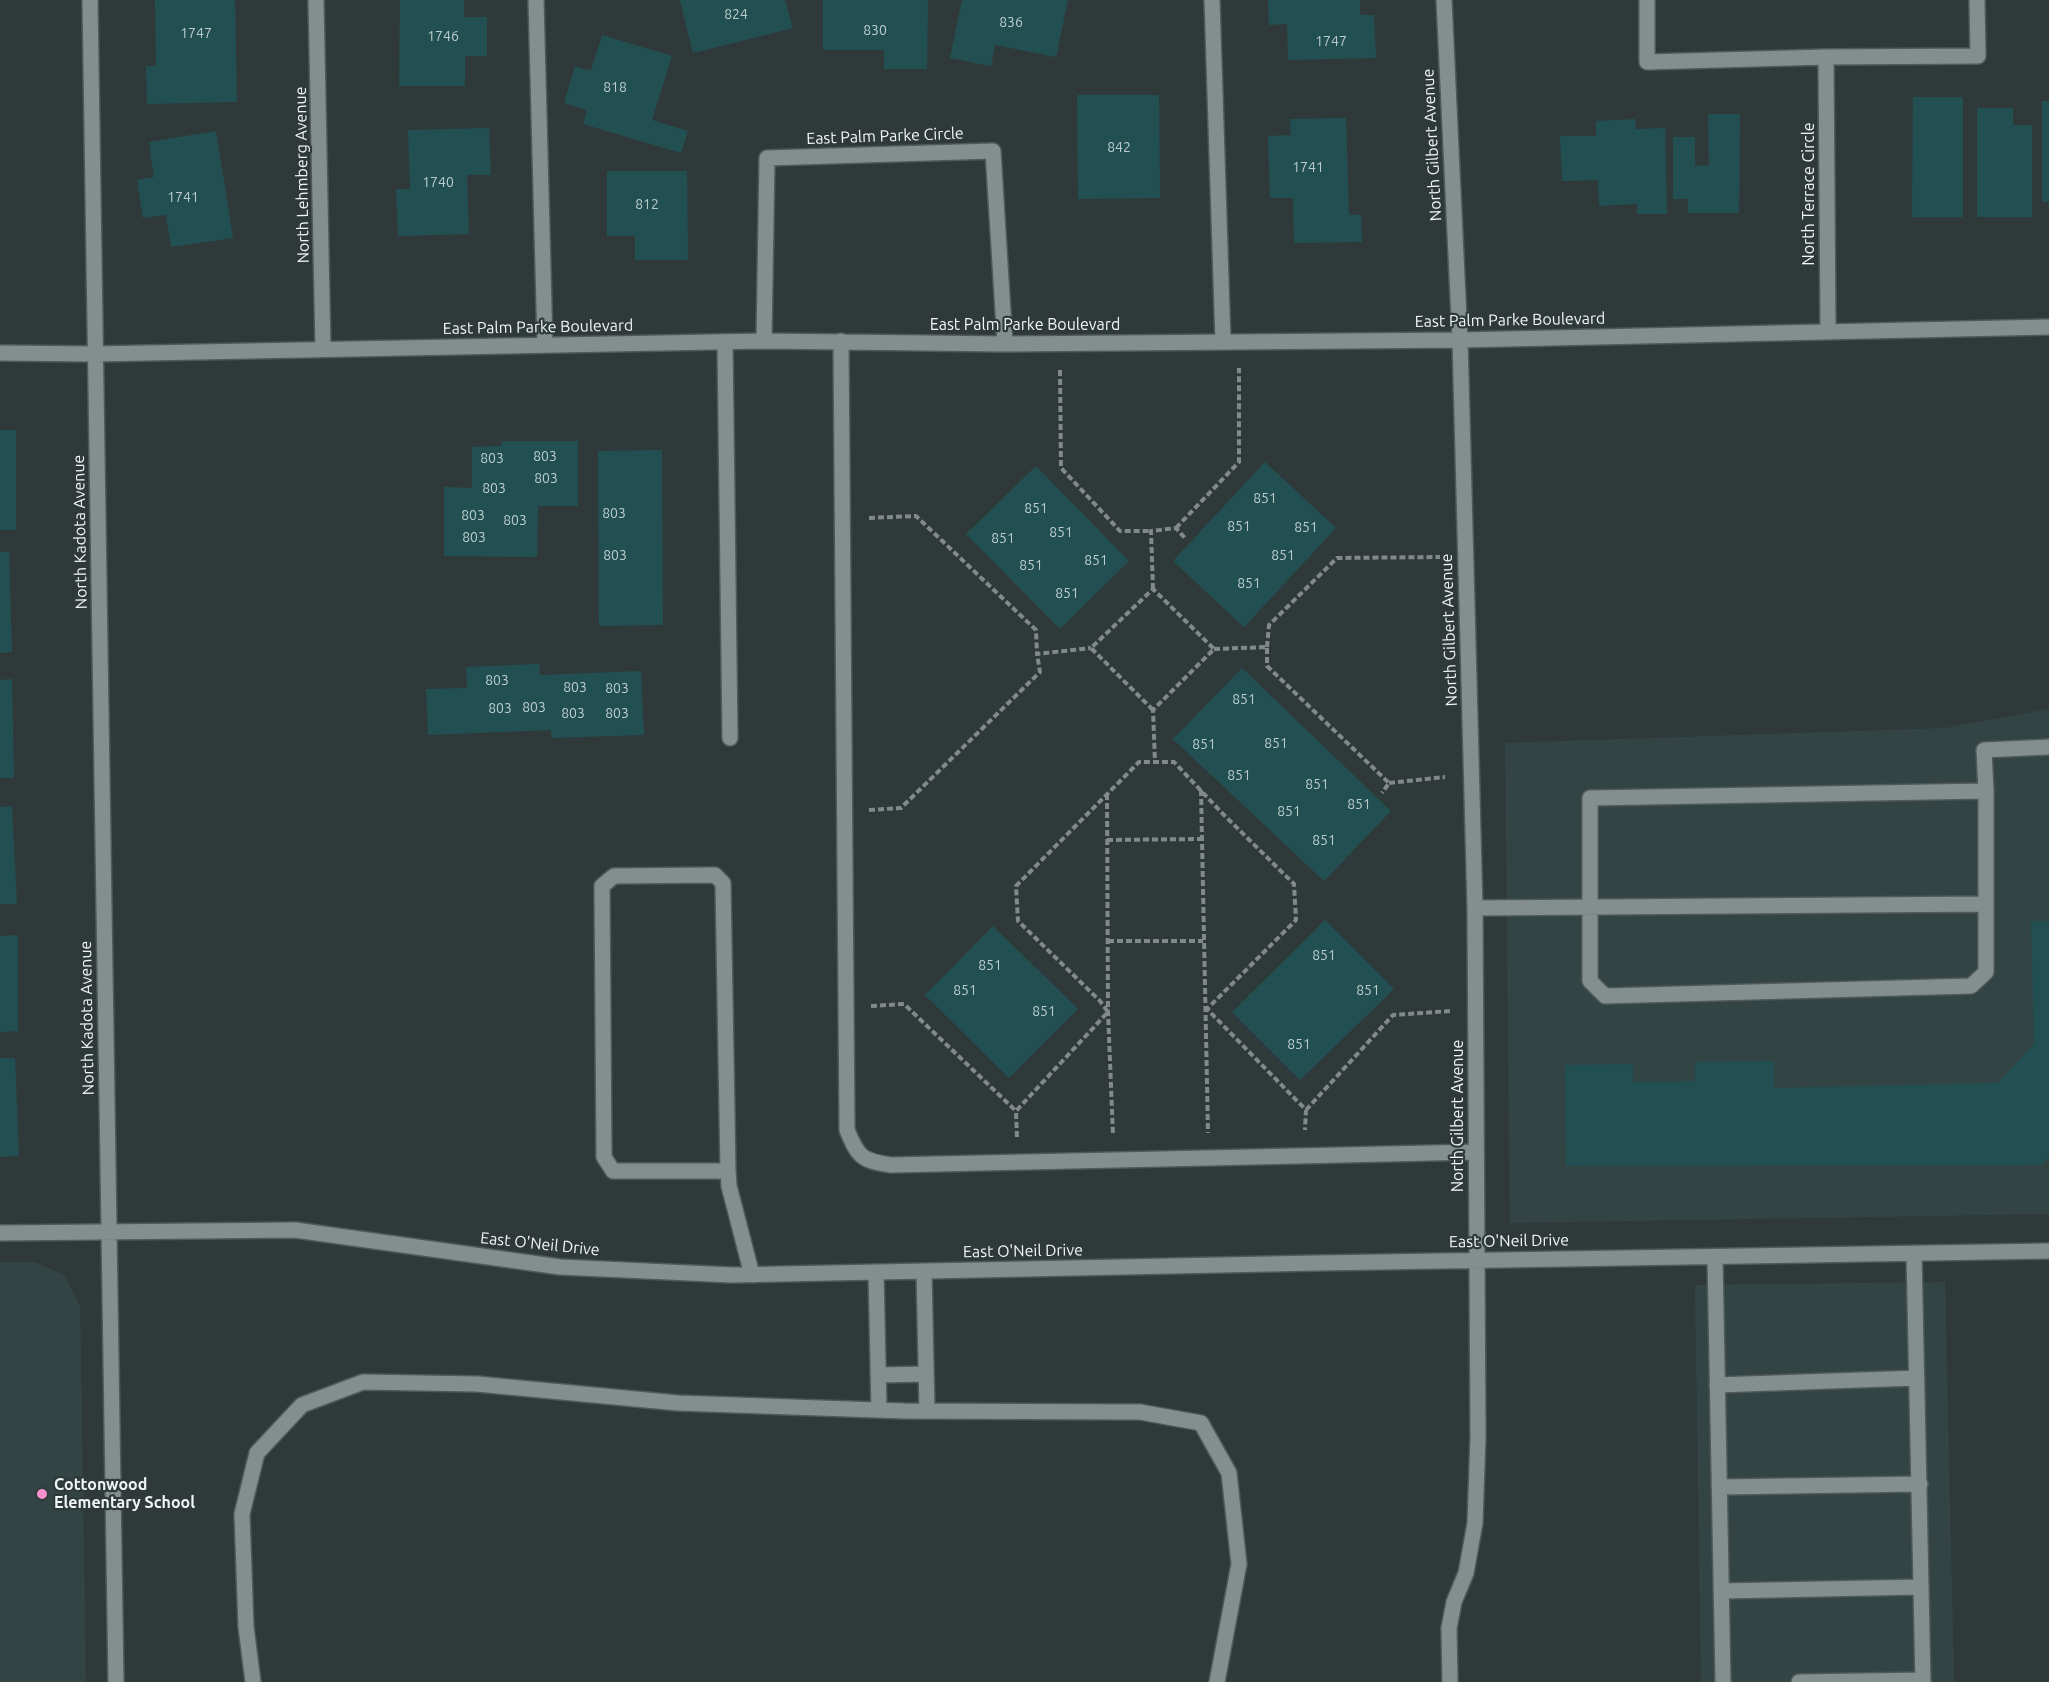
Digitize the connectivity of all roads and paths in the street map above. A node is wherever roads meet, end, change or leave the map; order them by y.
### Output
1 (90, 0) edge
2 (316, 0) edge
3 (536, 0) edge
4 (1212, 0) edge
5 (1444, 0) edge
6 (1647, 0) edge
7 (1977, 0) edge
8 (1826, 57) junction
9 (2049, 327) edge
10 (1827, 331) junction
11 (1460, 340) junction
12 (764, 341) junction
13 (840, 341) junction
14 (725, 342) junction
15 (1223, 342) junction
16 (1239, 342) junction
17 (1005, 344) junction
18 (1060, 344) junction
19 (545, 345) junction
20 (323, 349) junction
21 (0, 353) edge
22 (95, 354) junction
23 (842, 518) junction
24 (1176, 528) junction
25 (1151, 531) junction
26 (1185, 538) dead end
27 (1466, 557) junction
28 (1153, 589) junction
29 (1267, 647) junction
30 (1091, 648) junction
31 (1214, 649) junction
32 (1037, 654) junction
33 (1153, 710) junction
34 (730, 738) dead end
35 (2049, 747) edge
36 (1155, 762) junction
37 (1471, 774) junction
38 (1389, 783) junction
39 (1201, 790) junction
40 (1986, 791) junction
41 (1107, 793) junction
42 (1382, 793) dead end
43 (845, 812) junction
44 (1202, 839) junction
45 (1107, 840) junction
46 (1986, 904) junction
47 (1592, 906) junction
48 (1475, 908) junction
49 (1108, 941) junction
50 (1203, 941) junction
51 (846, 1007) junction
52 (1475, 1010) junction
53 (1108, 1012) junction
54 (1306, 1110) junction
55 (1016, 1111) junction
56 (1476, 1152) junction
57 (1303, 1156) junction
58 (1209, 1158) junction
59 (1114, 1160) junction
60 (1017, 1162) junction
61 (728, 1171) junction
62 (109, 1232) junction
63 (0, 1233) edge
64 (2049, 1251) edge
65 (1914, 1253) junction
66 (1715, 1257) junction
67 (1477, 1260) junction
68 (924, 1271) junction
69 (876, 1272) junction
70 (752, 1275) junction
71 (926, 1374) junction
72 (878, 1375) junction
73 (1917, 1377) junction
74 (1717, 1385) junction
75 (879, 1410) junction
76 (927, 1411) junction
77 (1920, 1484) junction
78 (1719, 1487) junction
79 (1921, 1587) junction
80 (1721, 1591) junction
81 (1923, 1681) edge
82 (116, 1682) edge
83 (253, 1682) edge
84 (1217, 1682) edge
85 (1450, 1682) edge
86 (1723, 1682) edge
87 (1799, 1682) edge

1 - 22 street, North Kadota Avenue
2 - 20 street, North Lehmberg Avenue
3 - 19 street
4 - 15 street
5 - 11 street, North Gilbert Avenue
6 - 8 street
7 - 8 street
8 - 10 street, North Terrace Circle
9 - 10 street, East Palm Parke Boulevard
10 - 11 street, East Palm Parke Boulevard
11 - 16 street, East Palm Parke Boulevard
11 - 27 street, North Gilbert Avenue
12 - 13 street, East Palm Parke Boulevard
12 - 14 street, East Palm Parke Boulevard
12 - 17 street, East Palm Parke Circle
13 - 17 street, East Palm Parke Boulevard
13 - 23 street
14 - 19 street, East Palm Parke Boulevard
14 - 34 street
15 - 16 street, East Palm Parke Boulevard
15 - 18 street, East Palm Parke Boulevard
16 - 24 path
17 - 18 street, East Palm Parke Boulevard
18 - 25 path
19 - 20 street, East Palm Parke Boulevard
20 - 22 street, East Palm Parke Boulevard
21 - 22 street, East Palm Parke Boulevard
22 - 62 street, North Kadota Avenue
23 - 32 path
23 - 43 street
24 - 25 path
24 - 26 path
25 - 28 path
27 - 29 path
27 - 37 street, North Gilbert Avenue
28 - 30 path
28 - 31 path
29 - 31 path
29 - 38 path
30 - 32 path
30 - 33 path
31 - 33 path
32 - 43 path
33 - 36 path
35 - 40 street
36 - 39 path
36 - 41 path
37 - 38 path
37 - 48 street, North Gilbert Avenue
38 - 42 path
39 - 44 path
39 - 54 path
40 - 46 street
40 - 47 street
41 - 45 path
41 - 53 path
43 - 51 street
44 - 45 path
44 - 50 path
45 - 49 path
46 - 47 street
46 - 47 street
47 - 48 street
48 - 52 street, North Gilbert Avenue
49 - 50 path
49 - 53 path
50 - 58 path
51 - 55 path
51 - 60 street
52 - 54 path
52 - 56 street, North Gilbert Avenue
53 - 55 path
53 - 59 path
54 - 57 path
55 - 60 path
56 - 57 street
56 - 67 street, North Gilbert Avenue
57 - 58 street
58 - 59 street
59 - 60 street
61 - 61 street
61 - 70 street
62 - 63 street, East O'Neil Drive
62 - 70 street, East O'Neil Drive
62 - 82 street, North Kadota Avenue
64 - 65 street, East O'Neil Drive
65 - 66 street, East O'Neil Drive
65 - 73 street
66 - 67 street, East O'Neil Drive
66 - 74 street
67 - 68 street, East O'Neil Drive
67 - 85 street, North Gilbert Avenue
68 - 69 street, East O'Neil Drive
68 - 71 street
69 - 70 street, East O'Neil Drive
69 - 72 street
71 - 72 street
71 - 76 street
72 - 75 street
73 - 74 street
73 - 77 street
74 - 78 street
75 - 76 street
75 - 83 street
76 - 84 street
77 - 78 street
77 - 79 street
78 - 80 street
79 - 80 street
79 - 81 street
80 - 86 street
81 - 87 street

